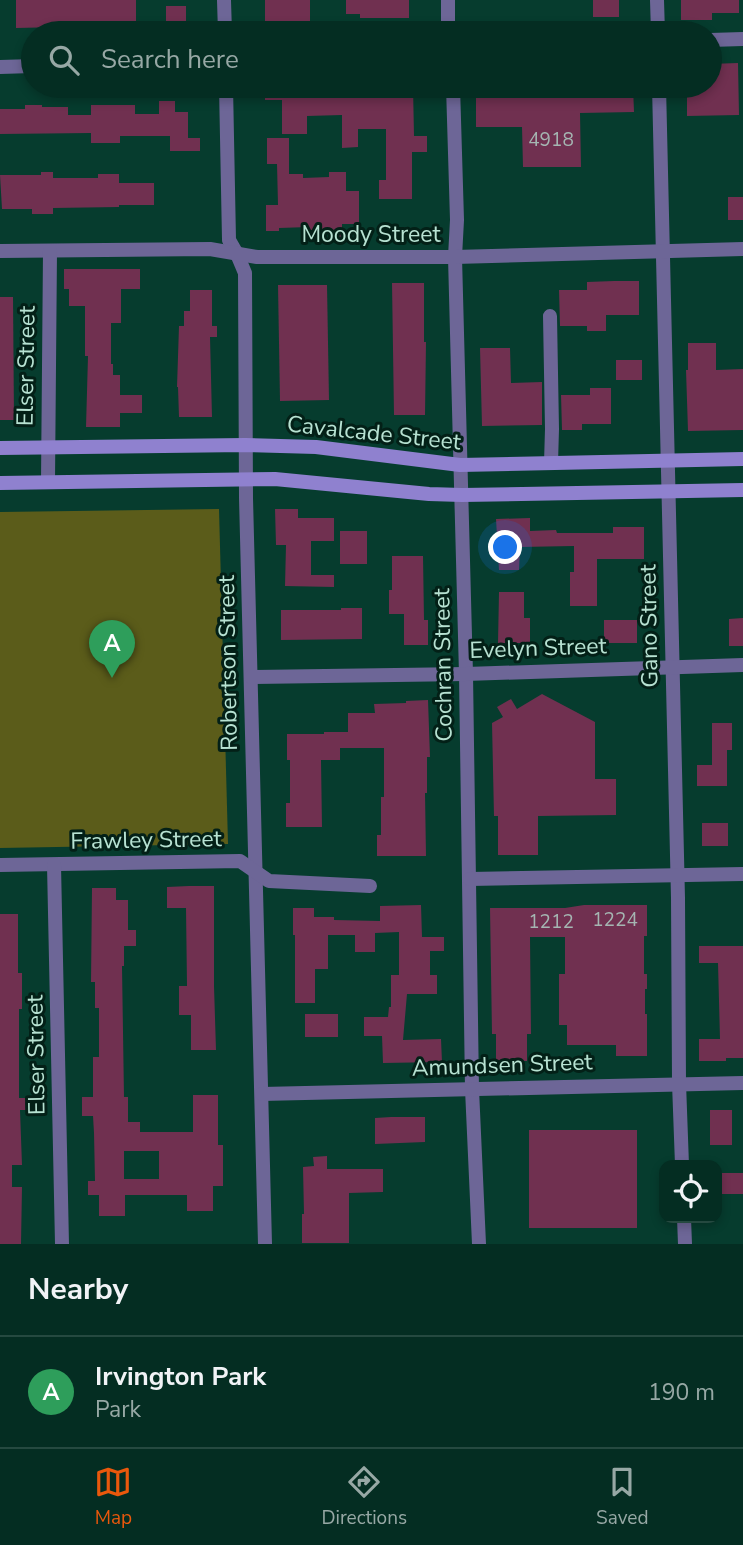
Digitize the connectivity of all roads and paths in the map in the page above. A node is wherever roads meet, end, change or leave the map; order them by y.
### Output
1 (224, 0) edge
2 (448, 0) edge
3 (657, 0) edge
4 (225, 21) edge
5 (448, 21) edge
6 (658, 21) edge
7 (743, 39) edge
8 (722, 40) edge
9 (21, 66) edge
10 (0, 67) edge
11 (226, 98) edge
12 (453, 98) edge
13 (659, 98) edge
14 (743, 249) edge
15 (0, 251) edge
16 (50, 251) junction
17 (664, 251) junction
18 (237, 254) junction
19 (455, 257) junction
20 (550, 316) dead end
21 (246, 445) junction
22 (0, 448) edge
23 (48, 448) junction
24 (743, 459) edge
25 (668, 461) junction
26 (551, 463) junction
27 (460, 465) junction
28 (246, 479) junction
29 (48, 482) junction
30 (0, 483) edge
31 (743, 490) edge
32 (669, 492) junction
33 (461, 495) junction
34 (743, 665) edge
35 (672, 667) junction
36 (466, 674) junction
37 (251, 677) junction
38 (54, 864) junction
39 (0, 865) edge
40 (255, 872) junction
41 (743, 874) edge
42 (678, 875) junction
43 (470, 880) junction
44 (370, 886) dead end
45 (680, 1083) junction
46 (743, 1083) edge
47 (472, 1089) junction
48 (262, 1094) junction
49 (682, 1160) edge
50 (684, 1223) edge
51 (62, 1244) edge
52 (265, 1244) edge
53 (479, 1244) edge
54 (685, 1244) edge

1 - 4 street
2 - 5 street
3 - 6 street
7 - 8 street
9 - 10 street
11 - 18 street, Robertson Street
12 - 19 street, Cochran Street
13 - 17 street, Gano Street
14 - 17 street, Moody Street
15 - 16 street, Moody Street
16 - 18 street, Moody Street
16 - 23 street, Elser Street
17 - 19 street, Moody Street
17 - 25 street, Gano Street
18 - 19 street, Moody Street
18 - 21 street, Robertson Street
19 - 27 street, Cochran Street
20 - 26 street
21 - 23 main road, Cavalcade Street
21 - 27 main road, Cavalcade Street
21 - 28 street, Robertson Street
22 - 23 main road, Cavalcade Street
23 - 29 street, Elser Street
24 - 25 main road, Cavalcade Street
25 - 26 main road, Cavalcade Street
25 - 32 street, Gano Street
26 - 27 main road, Cavalcade Street
27 - 33 street, Cochran Street
28 - 29 main road
28 - 33 main road
28 - 37 street, Robertson Street
29 - 30 main road
31 - 32 main road
32 - 33 main road
32 - 35 street, Gano Street
33 - 36 street, Cochran Street
34 - 35 street, Evelyn Street
35 - 36 street, Evelyn Street
35 - 42 street, Gano Street
36 - 37 street, Evelyn Street
36 - 43 street, Cochran Street
37 - 40 street, Robertson Street
38 - 39 street, Frawley Street
38 - 40 street, Frawley Street
38 - 51 street, Elser Street
40 - 44 street, Frawley Street
40 - 48 street, Robertson Street
41 - 42 street
42 - 43 street
42 - 45 street, Gano Street
43 - 47 street, Cochran Street
45 - 46 street, Amundsen Street
45 - 47 street, Amundsen Street
45 - 49 street, Gano Street
47 - 48 street, Amundsen Street
47 - 53 street, Cochran Street
48 - 52 street, Robertson Street
50 - 54 street

